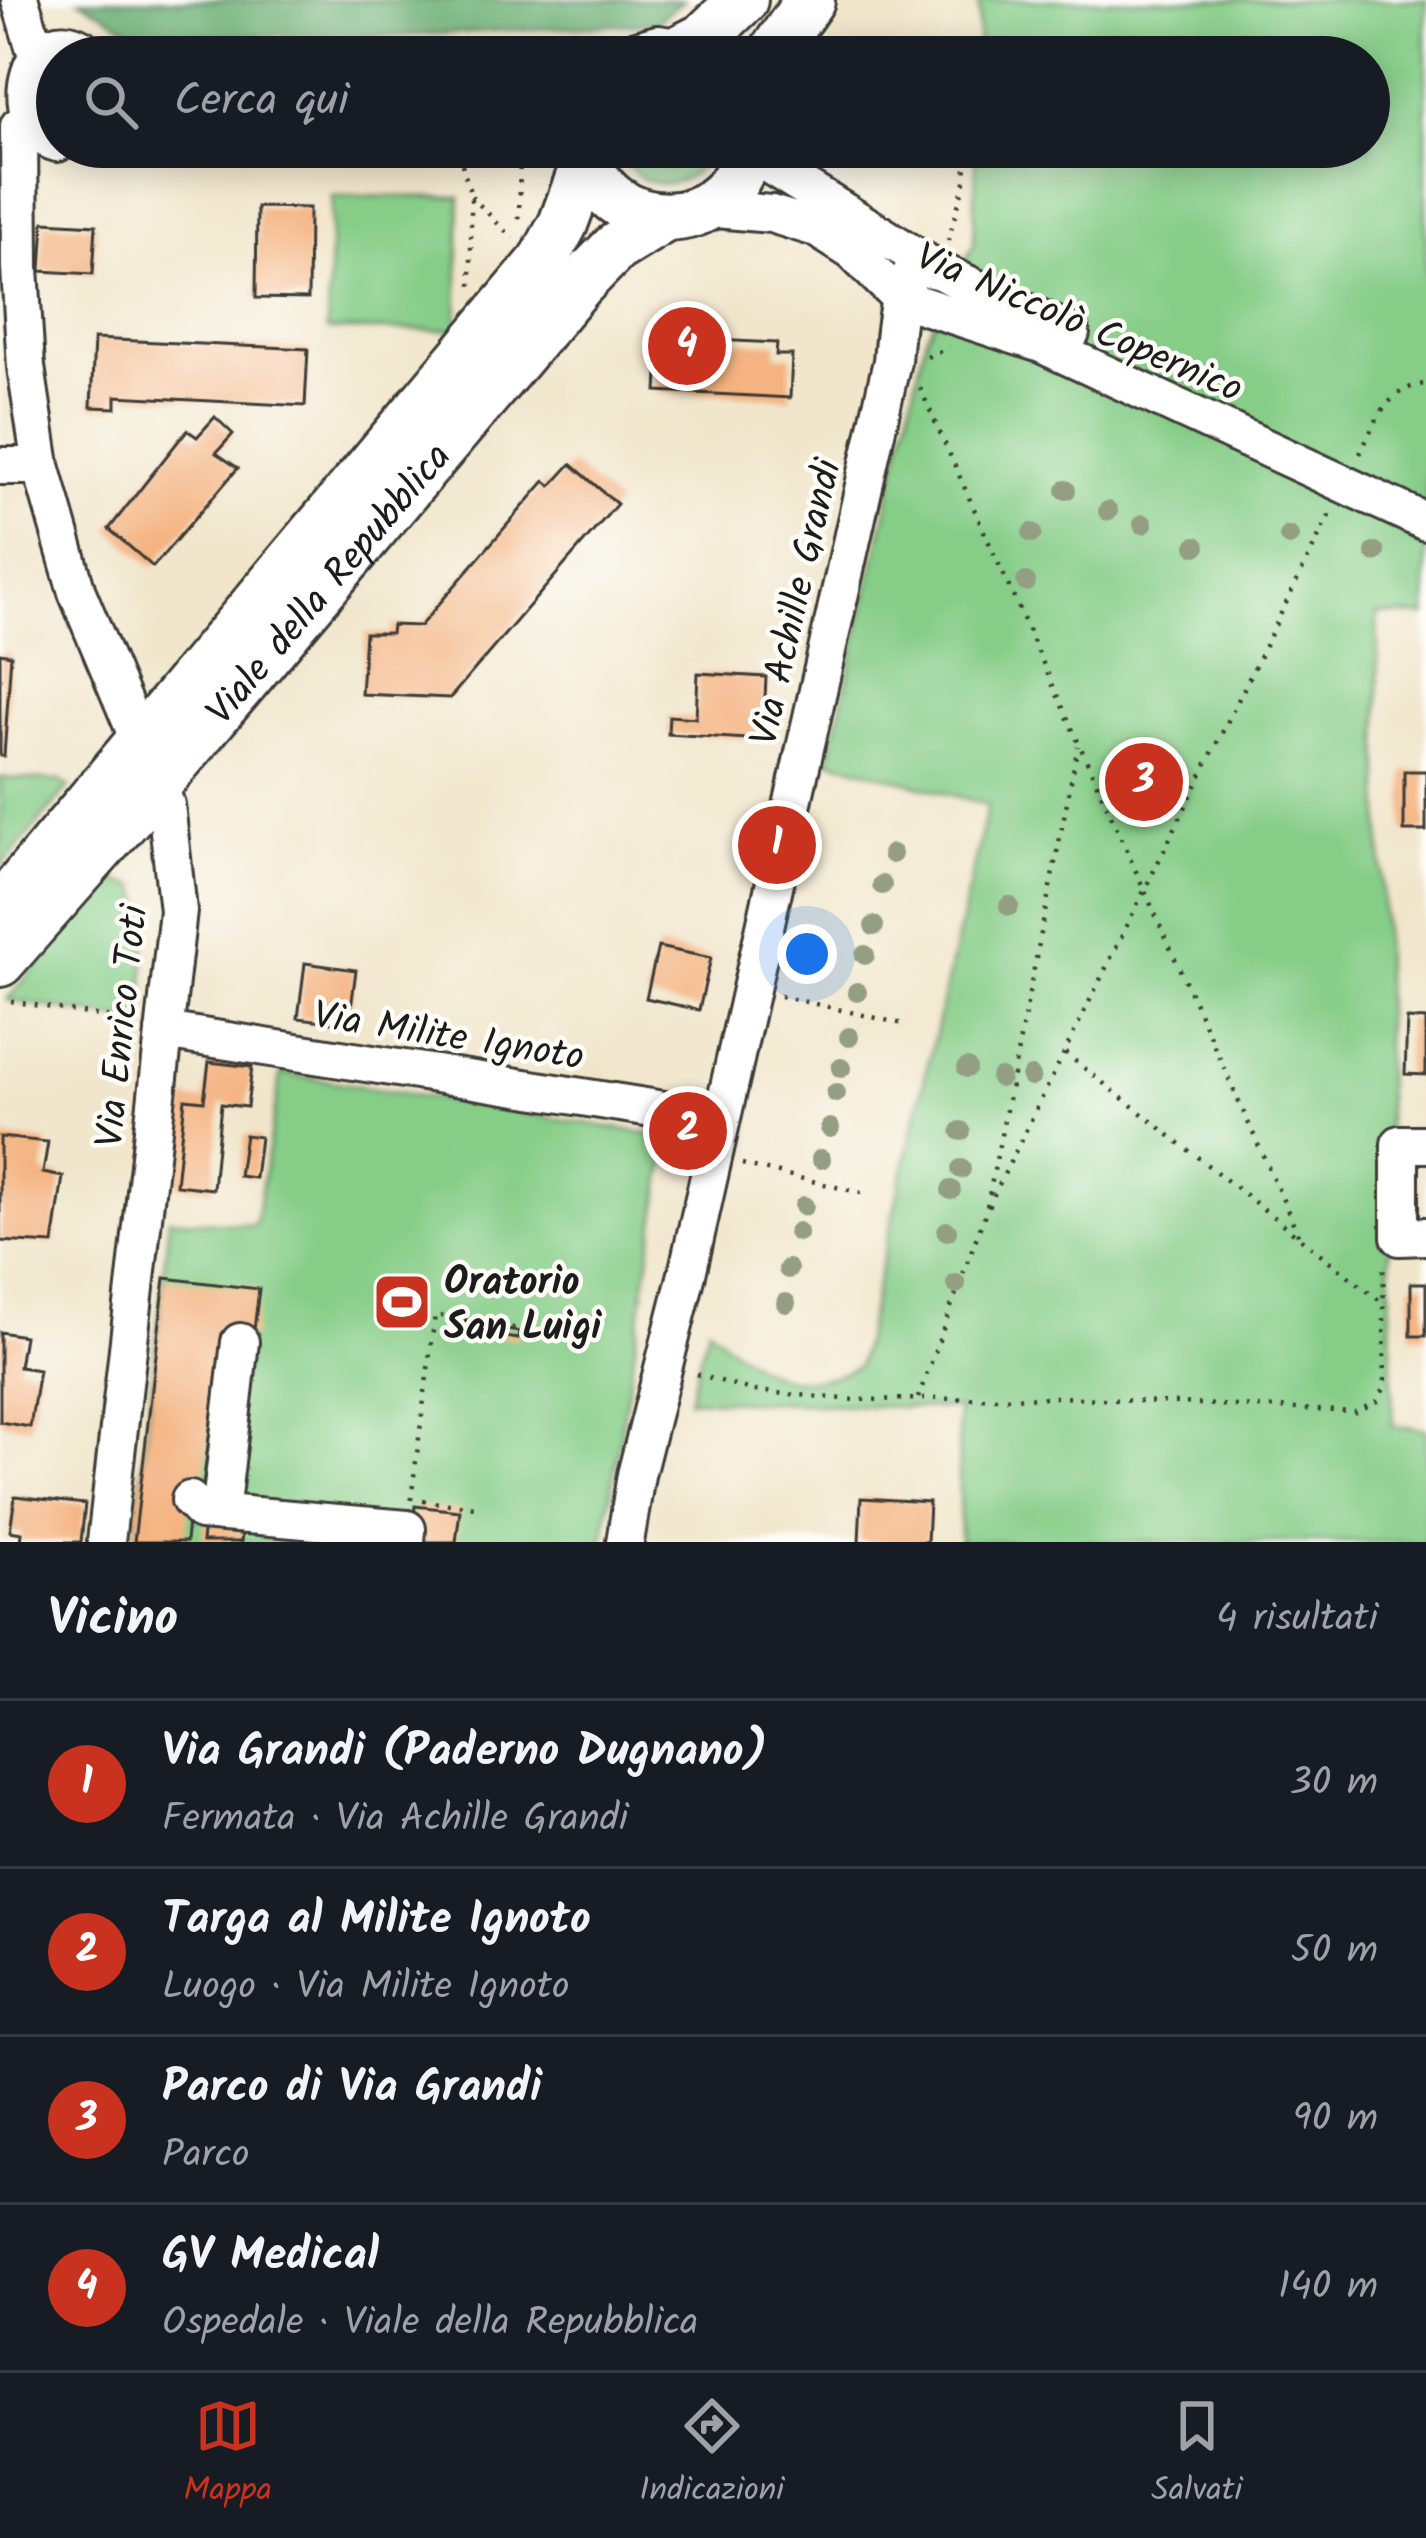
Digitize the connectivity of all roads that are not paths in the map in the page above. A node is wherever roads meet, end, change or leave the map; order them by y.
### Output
1 (20, 0) edge
2 (743, 0) edge
3 (810, 0) edge
4 (706, 36) edge
5 (785, 36) edge
6 (15, 66) edge
7 (12, 121) edge
8 (36, 160) edge
9 (572, 168) edge
10 (587, 168) edge
11 (741, 168) edge
12 (774, 168) edge
13 (22, 181) junction
14 (684, 213) junction
15 (940, 271) junction
16 (900, 298) junction
17 (0, 466) edge
18 (40, 466) junction
19 (1349, 475) junction
20 (1426, 500) edge
21 (1426, 522) edge
22 (149, 763) junction
23 (0, 909) edge
24 (0, 962) edge
25 (164, 1031) junction
26 (718, 1135) junction
27 (1426, 1144) edge
28 (1413, 1237) edge
29 (240, 1342) dead end
30 (408, 1524) edge
31 (618, 1538) edge
32 (106, 1542) edge

1 - 6 street, Via Enrico Toti
2 - 4 main road
3 - 5 main road
6 - 7 street, Via Enrico Toti
7 - 13 street, Via Enrico Toti
8 - 13 street
9 - 22 main road, Viale della Repubblica
10 - 14 main road
11 - 14 main road, Viale della Repubblica
12 - 15 street, Via Niccolò Copernico
13 - 18 street, Via Enrico Toti
14 - 16 street, Via Niccolò Copernico
14 - 22 main road, Viale della Repubblica
15 - 16 street
15 - 19 street, Via Niccolò Copernico
16 - 19 street, Via Niccolò Copernico
16 - 26 street, Via Achille Grandi
17 - 18 street
18 - 22 street, Via Enrico Toti
19 - 20 street, Via Niccolò Copernico
19 - 21 street, Via Niccolò Copernico
22 - 23 main road, Viale della Repubblica
22 - 24 main road, Viale della Repubblica
22 - 25 street, Via Enrico Toti
25 - 26 street, Via Milite Ignoto
25 - 32 street, Via Enrico Toti
26 - 31 street, Via Achille Grandi
27 - 28 street
29 - 30 street

